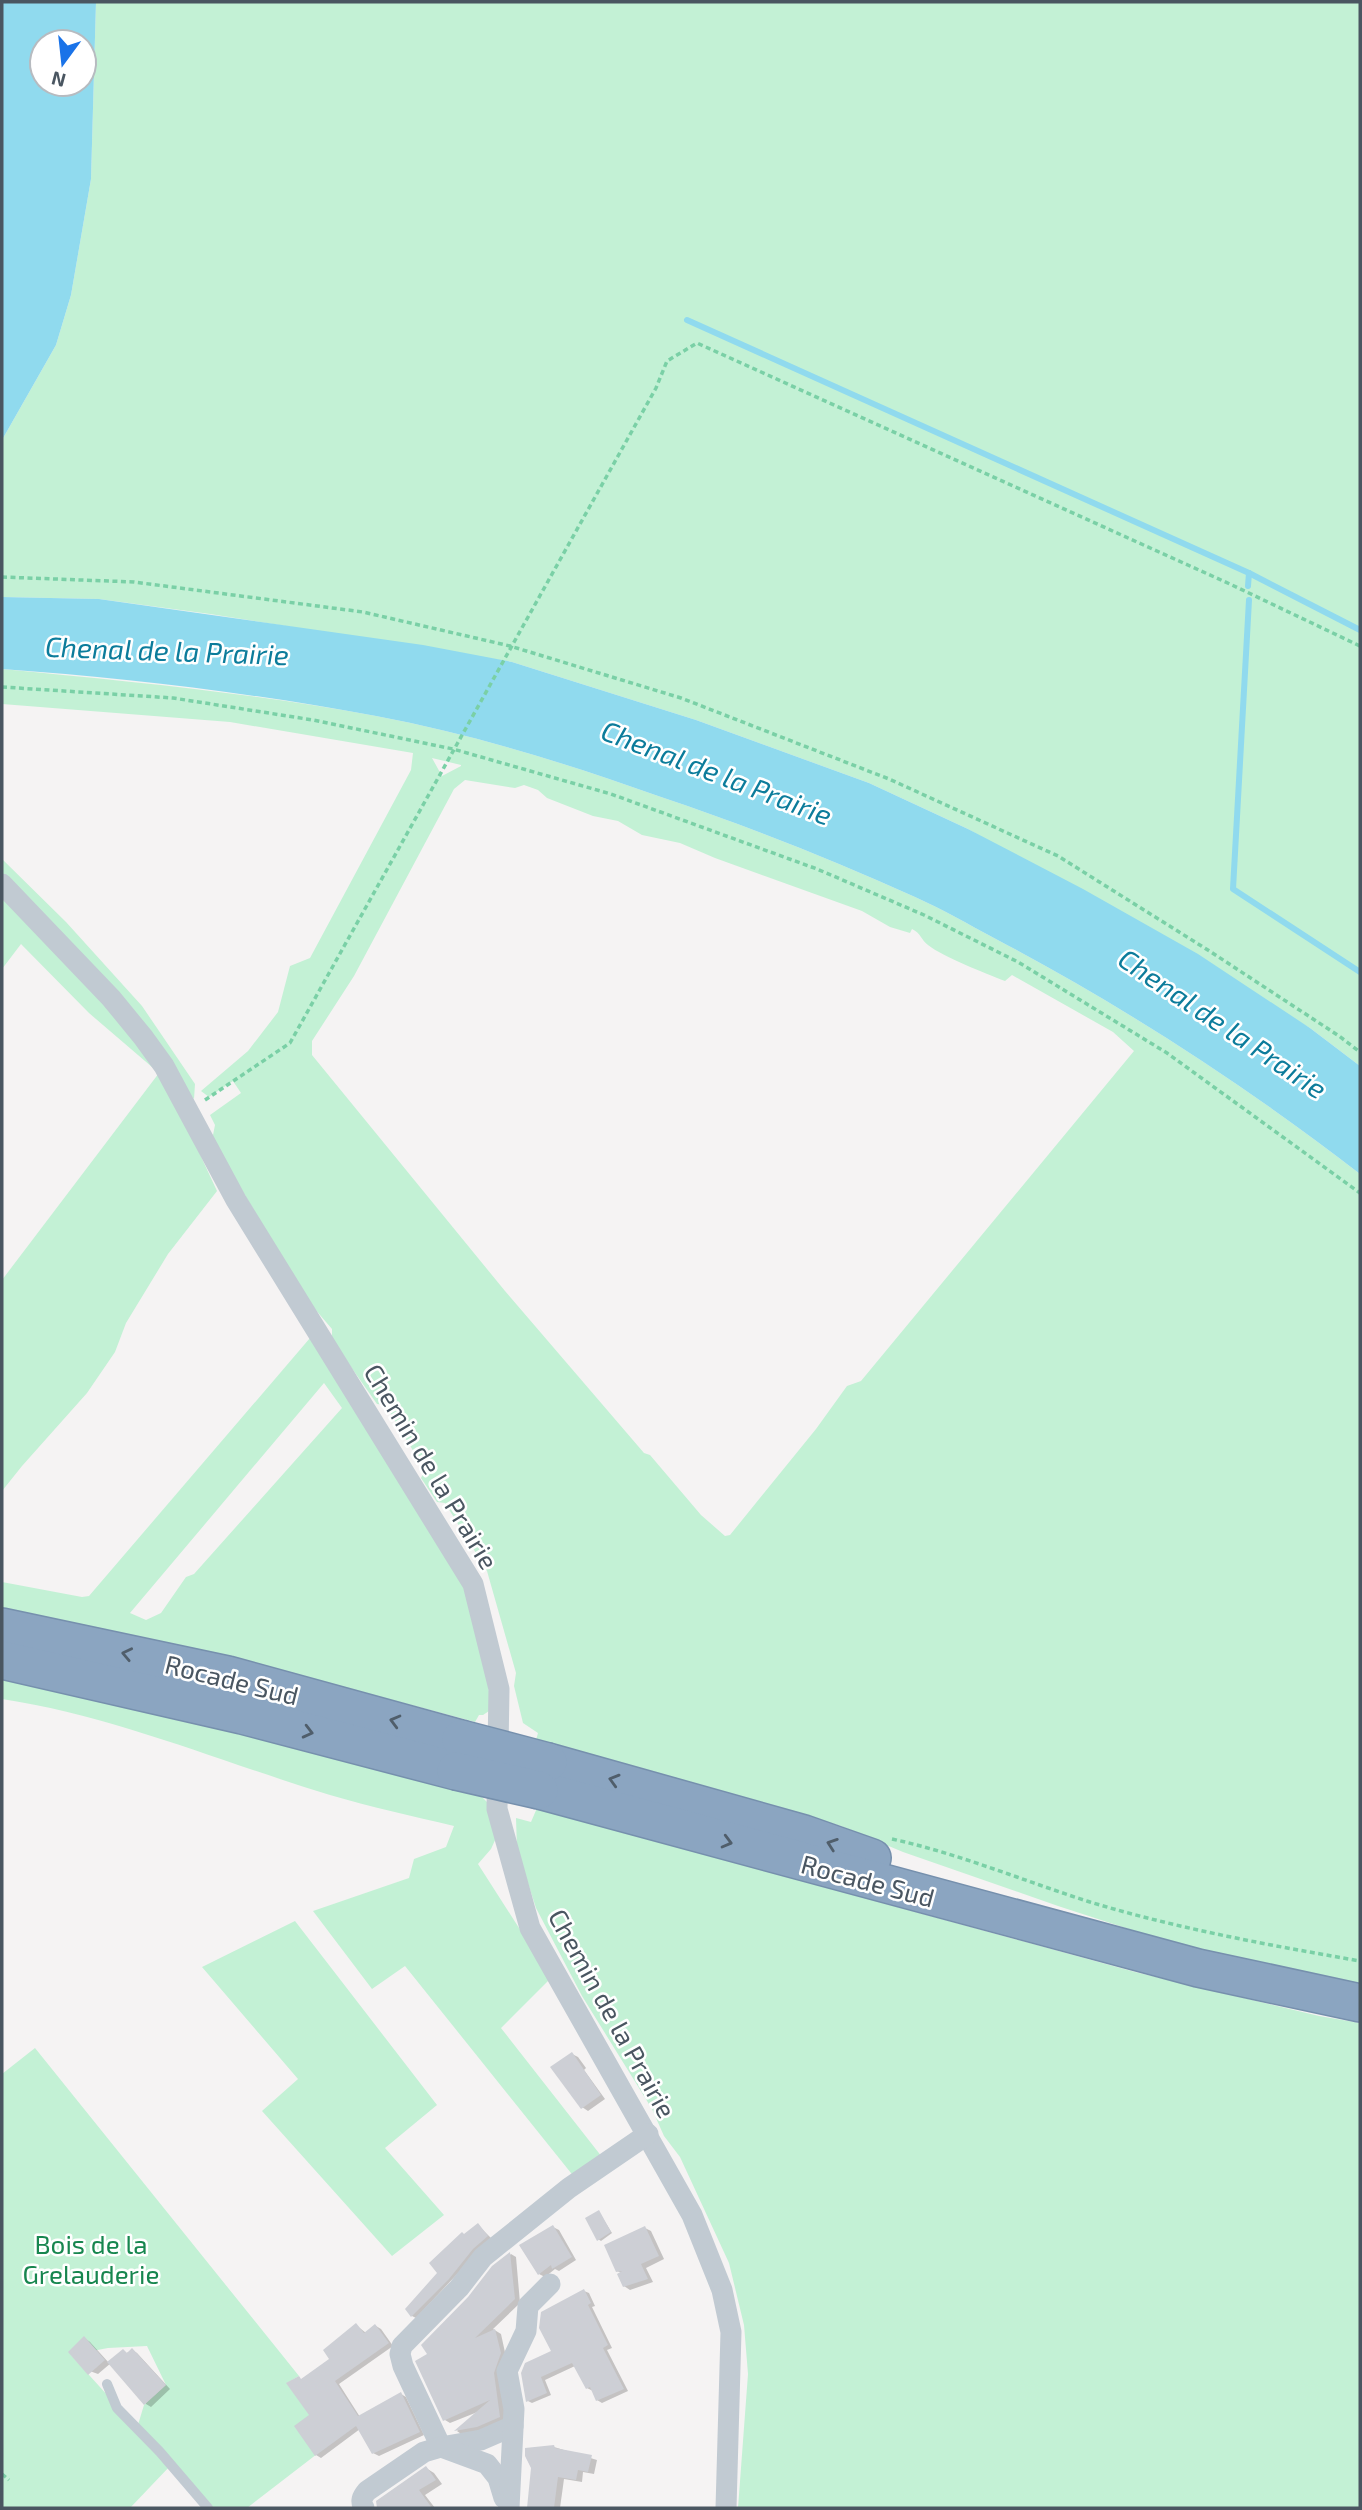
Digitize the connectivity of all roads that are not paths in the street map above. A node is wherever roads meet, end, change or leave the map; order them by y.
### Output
1 (2, 884) edge
2 (2, 1627) edge
3 (2, 1660) edge
4 (458, 1755) junction
5 (1360, 2003) edge
6 (648, 2134) junction
7 (550, 2284) dead end
8 (107, 2384) dead end
9 (513, 2426) junction
10 (442, 2447) junction
11 (208, 2508) edge
12 (363, 2508) edge
13 (508, 2508) edge
14 (726, 2508) edge

1 - 6 street, Chemin de la Prairie
4 -> 2 highway, Rocade Sud
3 -> 4 highway, Rocade Sud
4 - 5 highway, Rocade Sud, bridge
6 - 10 street
6 - 14 street, Chemin de la Prairie
7 - 9 street
8 - 11 lane
9 - 10 street
9 - 13 street
10 - 12 street
10 - 13 street

